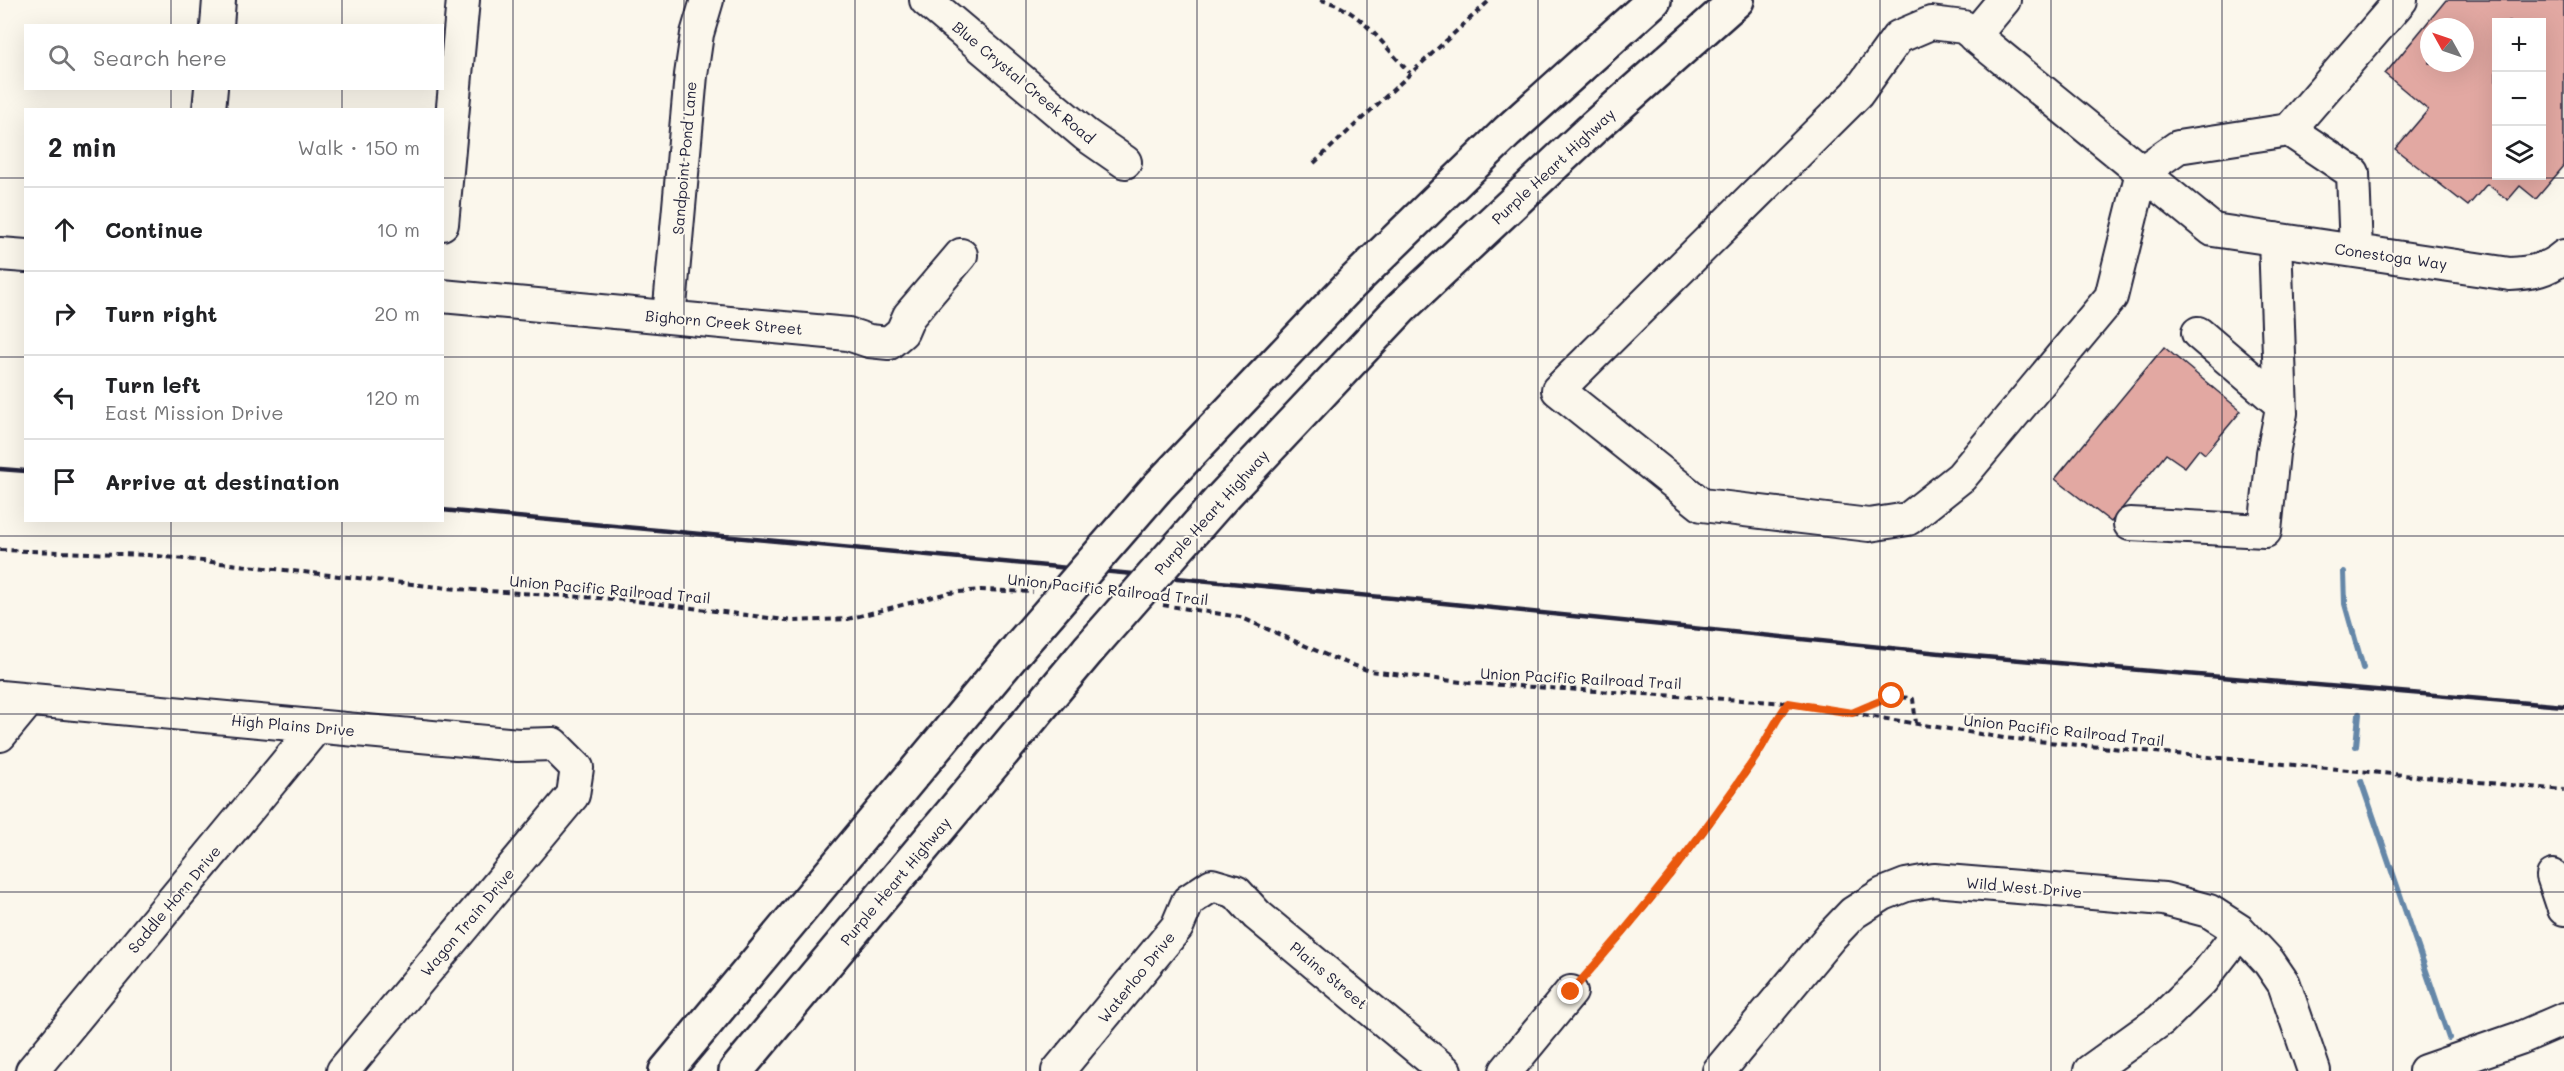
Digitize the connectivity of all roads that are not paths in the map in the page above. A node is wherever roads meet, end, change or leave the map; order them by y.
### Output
1 (219, 0) edge
2 (464, 0) edge
3 (707, 0) edge
4 (926, 0) edge
5 (1654, 0) edge
6 (1737, 0) edge
7 (2004, 0) edge
8 (2401, 0) edge
9 (217, 24) edge
10 (1974, 36) junction
11 (211, 90) edge
12 (209, 108) edge
13 (2289, 130) junction
14 (1125, 162) dead end
15 (2142, 172) junction
16 (444, 204) edge
17 (2275, 239) junction
18 (2356, 251) junction
19 (0, 254) edge
20 (961, 255) dead end
21 (24, 256) edge
22 (2564, 256) edge
23 (444, 296) edge
24 (669, 317) junction
25 (2198, 333) dead end
26 (2280, 403) junction
27 (2130, 524) dead end
28 (15, 699) edge
29 (316, 727) junction
30 (0, 735) edge
31 (577, 768) joint
32 (2553, 876) dead end
33 (1212, 885) joint
34 (2564, 909) edge
35 (2240, 931) junction
36 (1571, 992) road end
37 (2564, 1019) edge
38 (1064, 1069) edge
39 (32, 1071) edge
40 (343, 1071) edge
41 (666, 1071) edge
42 (736, 1071) edge
43 (1445, 1071) edge
44 (1506, 1071) edge
45 (1719, 1071) edge
46 (2090, 1071) edge
47 (2314, 1071) edge
48 (2425, 1071) edge

1 - 9 street
2 - 16 street
3 - 24 street, Sandpoint Pond Lane
4 - 14 street, Blue Crystal Creek Road
5 - 41 highway, bridge
6 - 42 highway, Purple Heart Highway, bridge
7 - 10 street
8 - 13 street
10 - 15 street
10 - 15 street
11 - 12 street
13 - 15 street
13 - 18 street
15 - 17 street, Conestoga Way
17 - 18 street, Conestoga Way
17 - 26 street
18 - 22 street, Conestoga Way
19 - 21 street
20 - 24 street, Bighorn Creek Street
23 - 24 street, Bighorn Creek Street
25 - 26 street
26 - 27 street
28 - 29 street, High Plains Drive
28 - 30 street
29 - 31 street, High Plains Drive
29 - 39 street, Saddle Horn Drive
31 - 40 street, Wagon Train Drive
32 - 34 street
33 - 38 street, Waterloo Drive
33 - 43 street, Plains Street
35 - 45 street, Wild West Drive
35 - 46 street
35 - 47 street, Wild West Drive
36 - 44 street
37 - 48 street

